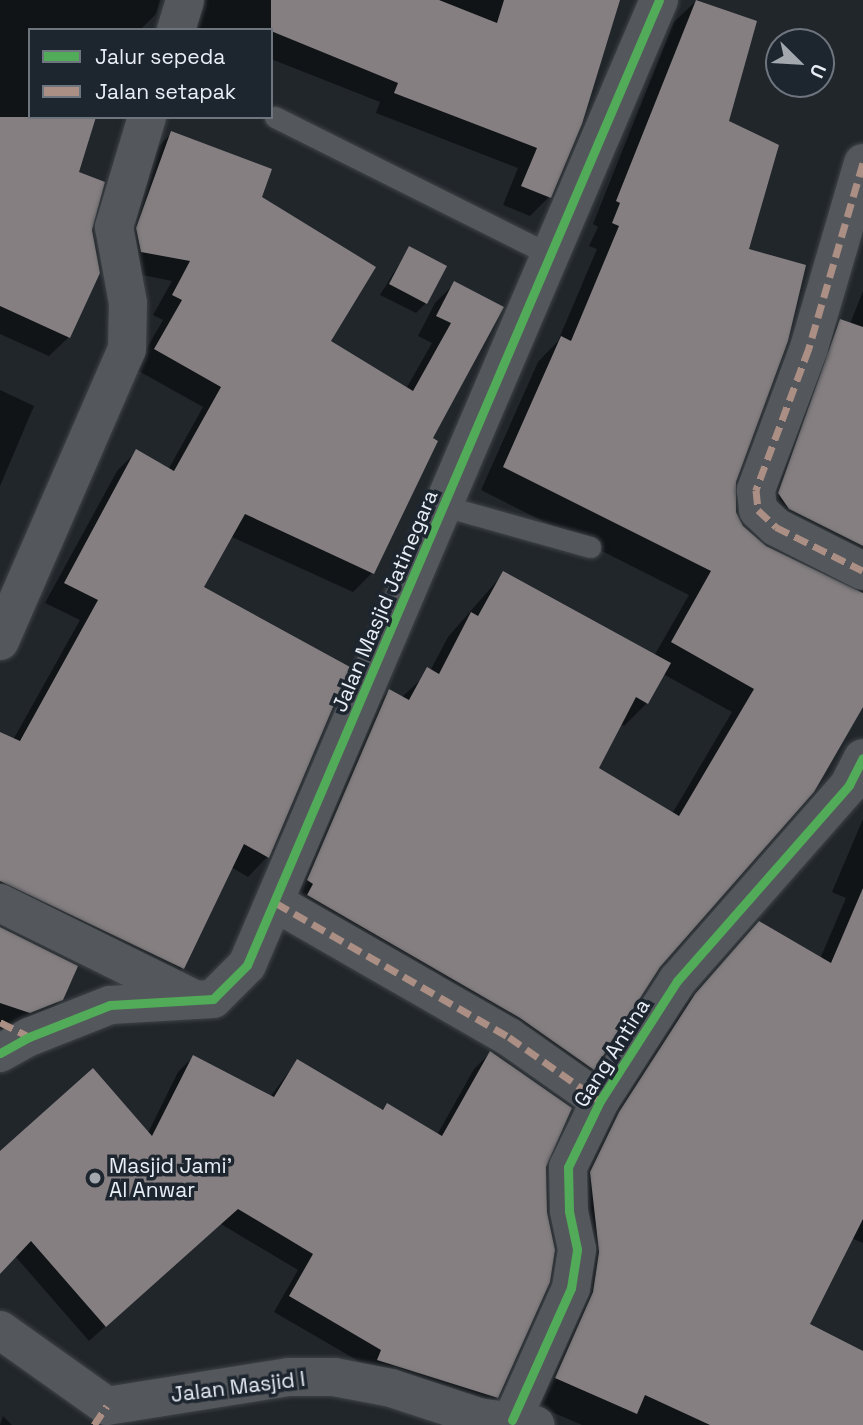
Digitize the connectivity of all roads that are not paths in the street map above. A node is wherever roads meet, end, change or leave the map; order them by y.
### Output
1 (185, 0) edge
2 (659, 0) edge
3 (177, 28) edge
4 (275, 117) dead end
5 (146, 119) edge
6 (863, 163) edge
7 (551, 255) junction
8 (444, 506) junction
9 (590, 547) dead end
10 (863, 571) edge
11 (0, 641) edge
12 (863, 758) edge
13 (276, 902) junction
14 (0, 903) edge
15 (198, 1001) junction
16 (10, 1037) edge
17 (600, 1101) junction
18 (0, 1330) edge
19 (100, 1415) edge
20 (524, 1422) edge

1 - 3 street
2 - 7 street, Jalan Masjid Jatinegara
4 - 7 lane
5 - 11 street
6 - 10 street
7 - 8 street, Jalan Masjid Jatinegara
8 - 9 lane
8 - 13 street, Jalan Masjid Jatinegara
12 - 17 street, Gang Antina
13 - 15 street, Jalan Masjid Jatinegara
13 - 17 street
14 - 15 street
15 - 16 street, Jalan Masjid Jatinegara
17 - 20 street, Gang Antina
18 - 19 street, Jalan Masjid I
19 - 20 street, Jalan Masjid I

